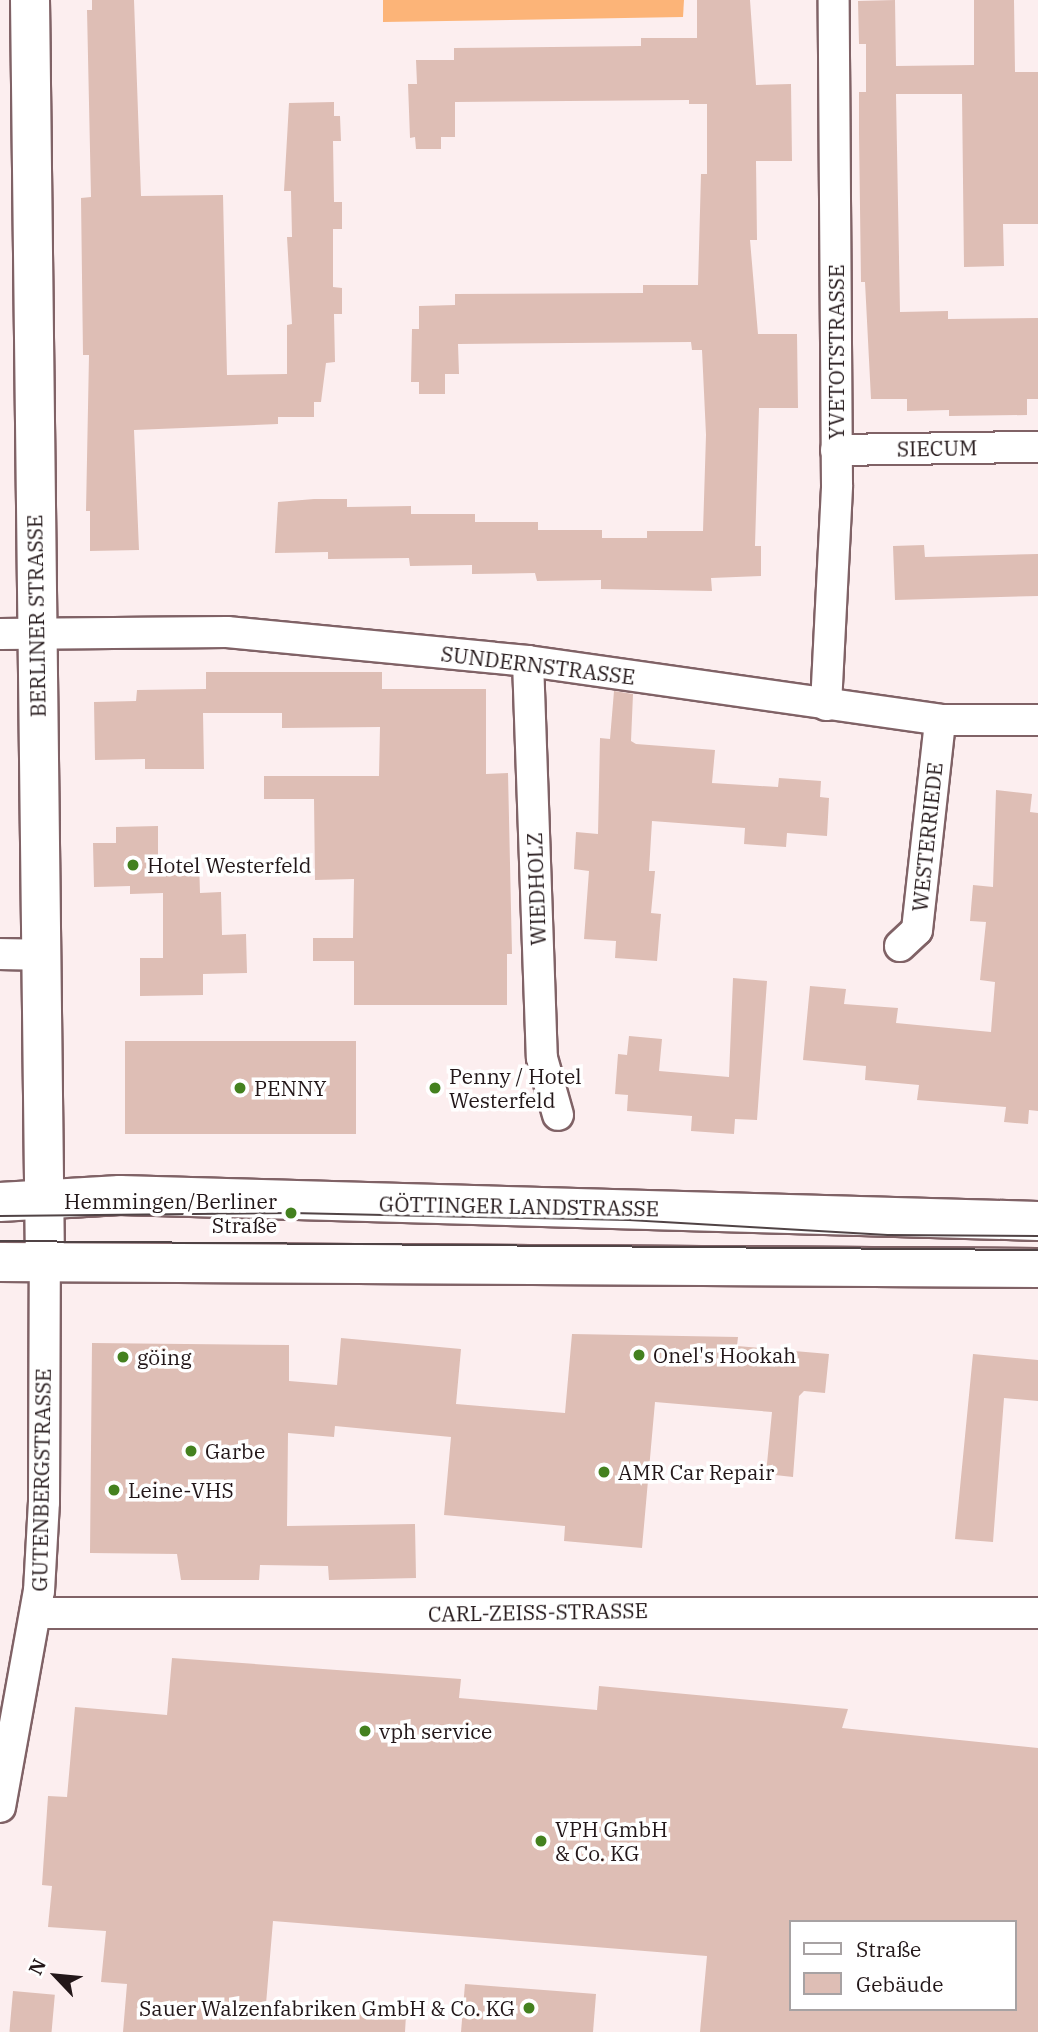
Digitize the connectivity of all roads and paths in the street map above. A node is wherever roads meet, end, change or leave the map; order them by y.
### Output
1 (30, 0) edge
2 (834, 0) edge
3 (1038, 447) edge
4 (836, 450) junction
5 (18, 634) edge
6 (528, 661) junction
7 (826, 705) junction
8 (940, 720) junction
9 (1038, 720) edge
10 (900, 946) dead end
11 (0, 954) edge
12 (39, 955) junction
13 (558, 1115) dead end
14 (0, 1202) edge
15 (1038, 1221) edge
16 (45, 1232) junction
17 (0, 1262) edge
18 (1038, 1268) edge
19 (37, 1613) junction
20 (1038, 1613) edge
21 (0, 1807) edge

1 - 5 street, BERLINER STRASSE
2 - 4 street, YVETOTSTRASSE
3 - 4 street, SIECUM
4 - 7 street, YVETOTSTRASSE
5 - 6 street, SUNDERNSTRASSE
5 - 12 street, BERLINER STRASSE
6 - 7 street, SUNDERNSTRASSE
6 - 13 street, WIEDHOLZ
7 - 8 street, SUNDERNSTRASSE
8 - 9 street, SUNDERNSTRASSE
8 - 10 street, WESTERRIEDE
11 - 12 street
12 - 16 street, BERLINER STRASSE
14 - 16 street, GÖTTINGER LANDSTRASSE
15 - 16 street, GÖTTINGER LANDSTRASSE
16 - 17 street, GÖTTINGER LANDSTRASSE
16 - 18 street, GÖTTINGER LANDSTRASSE
16 - 19 street, GUTENBERGSTRASSE
19 - 20 street, CARL-ZEISS-STRASSE
19 - 21 street, GUTENBERGSTRASSE

